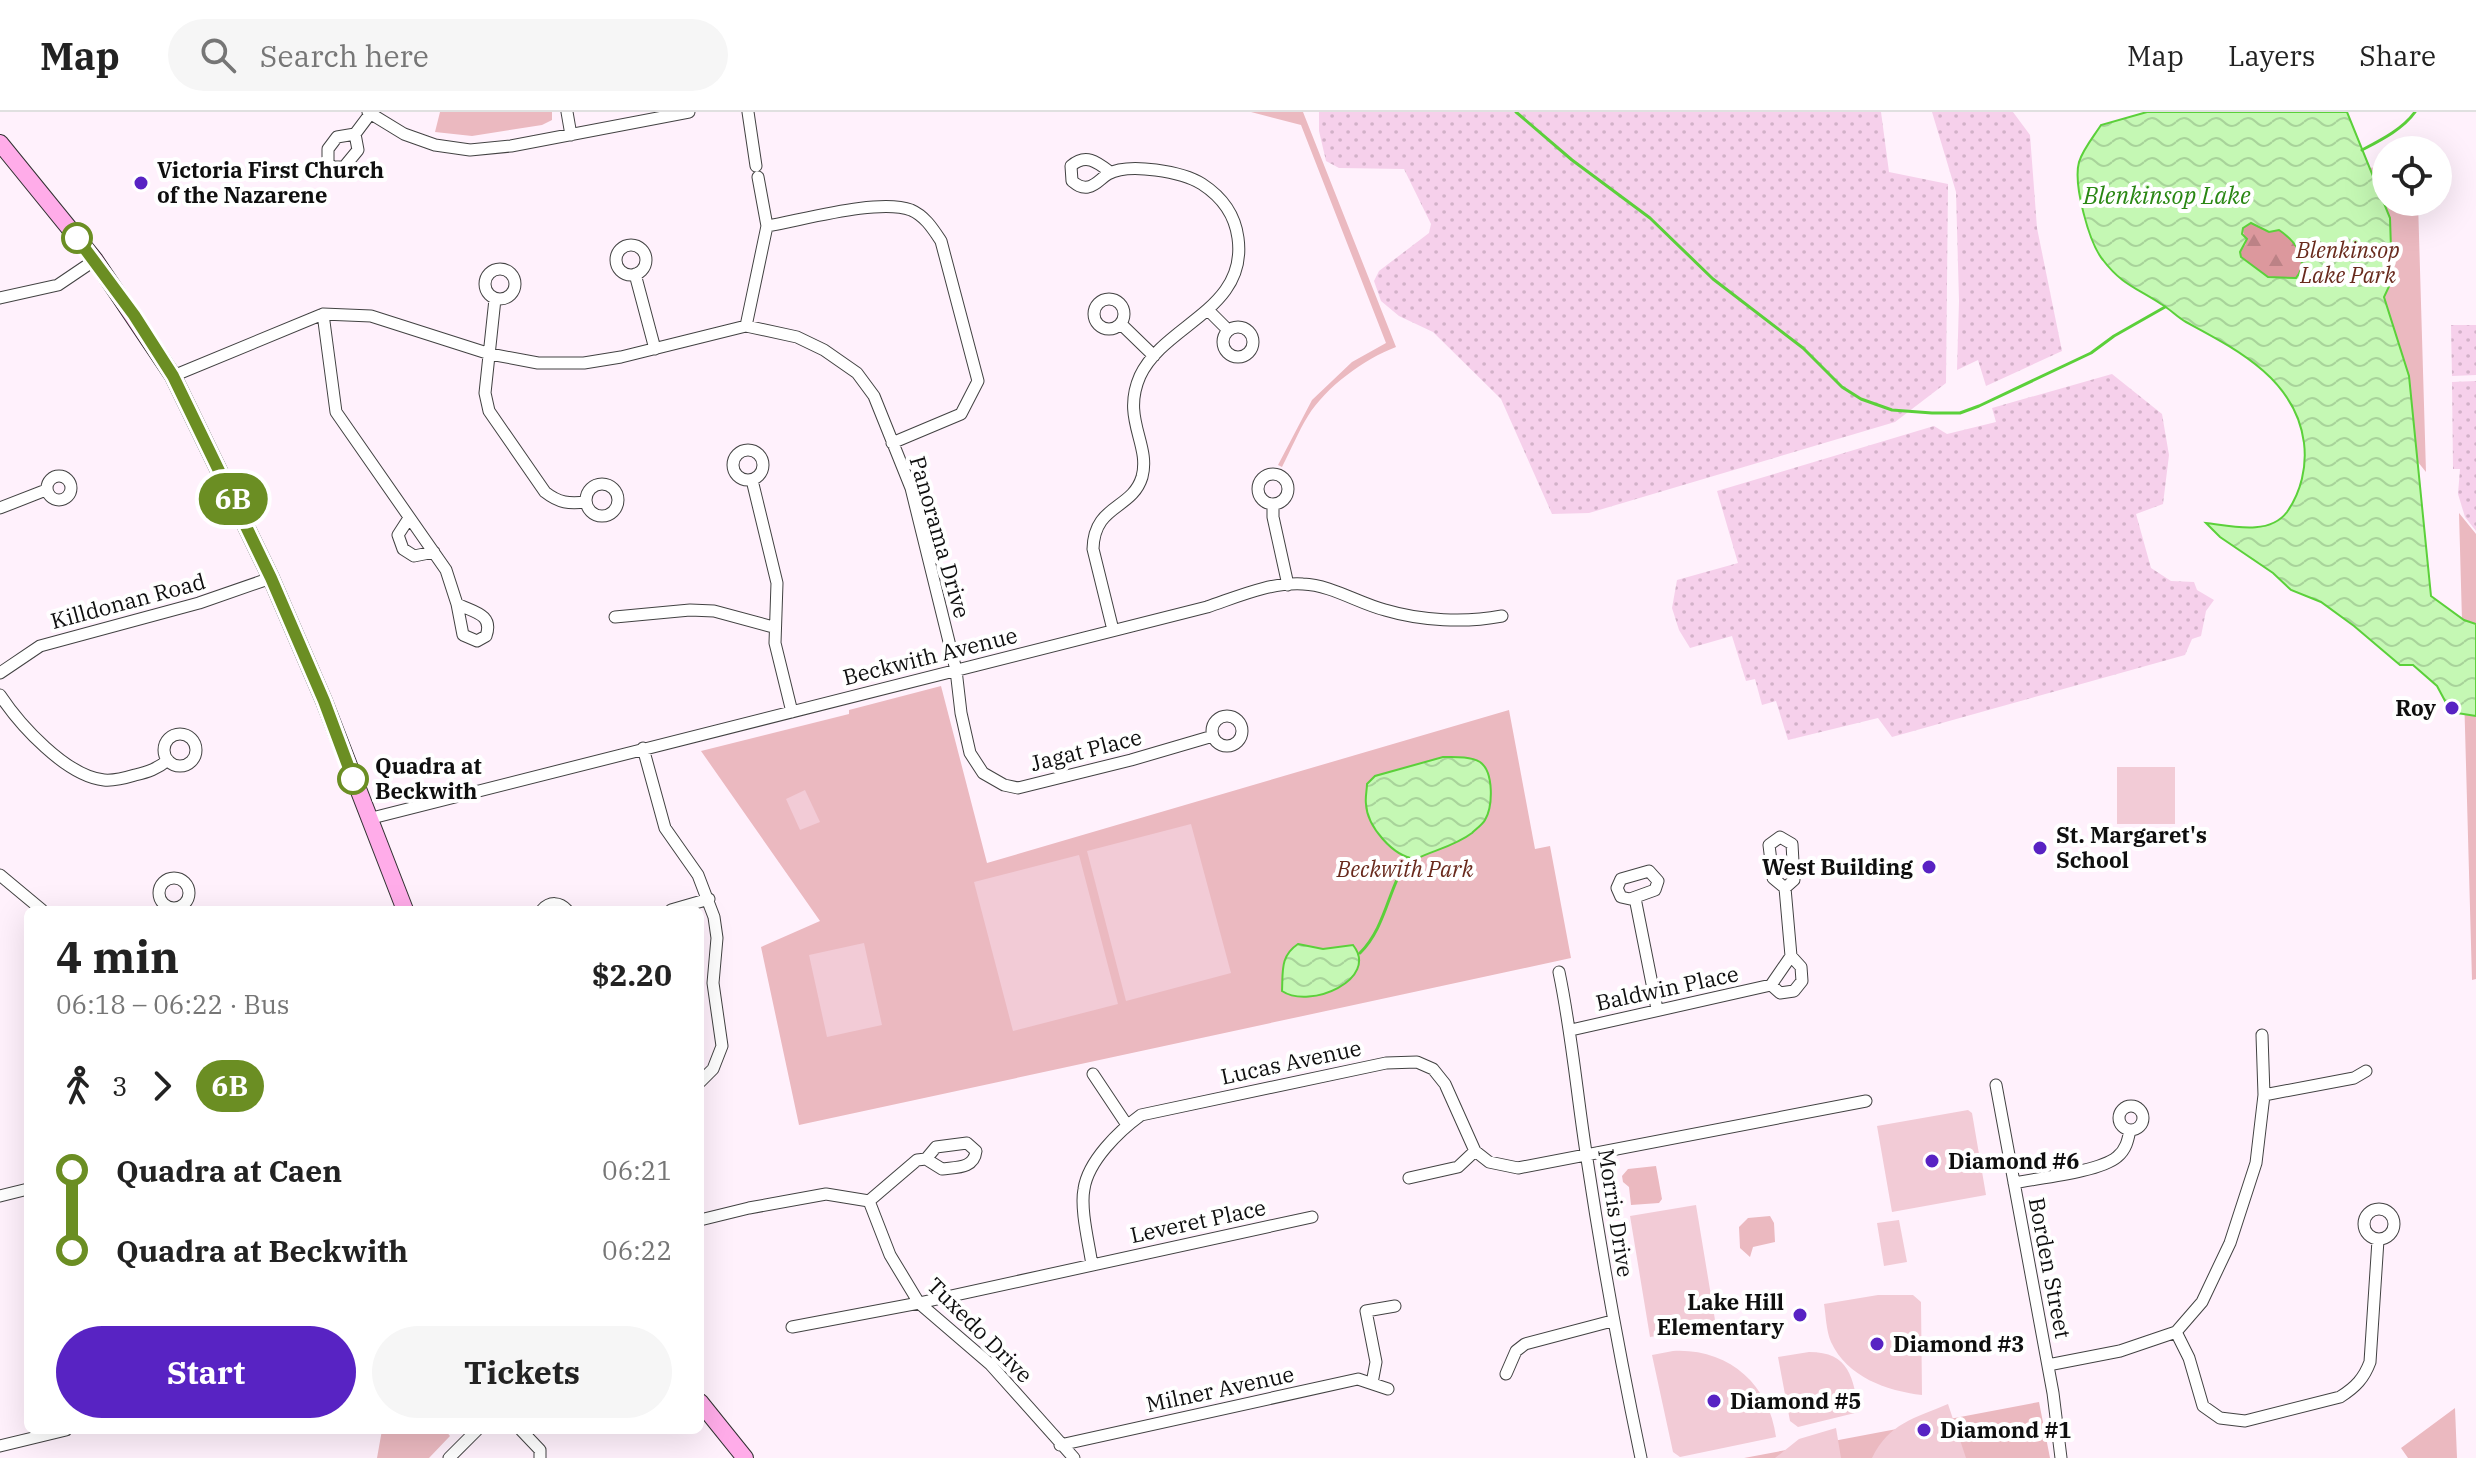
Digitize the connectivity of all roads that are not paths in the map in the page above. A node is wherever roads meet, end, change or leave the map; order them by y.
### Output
1 (567, 112) edge
2 (689, 112) edge
3 (748, 112) edge
4 (369, 113) edge
5 (355, 134) dead end
6 (571, 135) junction
7 (0, 143) edge
8 (1110, 172) dead end
9 (767, 226) junction
10 (95, 260) junction
11 (635, 274) dead end
12 (0, 298) edge
13 (495, 299) dead end
14 (1208, 310) junction
15 (323, 314) junction
16 (1121, 324) dead end
17 (746, 326) junction
18 (1228, 330) dead end
19 (655, 349) junction
20 (490, 354) junction
21 (1154, 356) junction
22 (173, 376) junction
23 (892, 443) junction
24 (752, 480) dead end
25 (46, 490) dead end
26 (586, 502) dead end
27 (1273, 504) dead end
28 (0, 508) edge
29 (409, 518) junction
30 (434, 552) junction
31 (271, 578) junction
32 (1288, 585) junction
33 (457, 604) dead end
34 (1502, 616) dead end
35 (615, 617) dead end
36 (773, 627) junction
37 (1113, 630) junction
38 (956, 670) junction
39 (0, 673) edge
40 (0, 695) edge
41 (792, 712) junction
42 (1213, 736) dead end
43 (643, 748) junction
44 (168, 760) dead end
45 (368, 819) junction
46 (0, 875) edge
47 (1785, 888) dead end
48 (1635, 898) dead end
49 (709, 899) junction
50 (37, 906) edge
51 (403, 906) edge
52 (685, 906) edge
53 (1791, 956) junction
54 (1559, 972) dead end
55 (1771, 985) junction
56 (1657, 1009) junction
57 (1571, 1030) junction
58 (2262, 1035) dead end
59 (2366, 1071) dead end
60 (1093, 1074) dead end
61 (704, 1078) edge
62 (1996, 1085) dead end
63 (2264, 1095) junction
64 (1866, 1101) dead end
65 (1127, 1125) junction
66 (2130, 1130) dead end
67 (1475, 1151) junction
68 (1586, 1155) junction
69 (926, 1159) dead end
70 (1409, 1178) dead end
71 (2014, 1183) junction
72 (24, 1190) edge
73 (0, 1196) edge
74 (869, 1201) junction
75 (1312, 1217) dead end
76 (704, 1219) edge
77 (2378, 1240) dead end
78 (1092, 1265) junction
79 (919, 1303) junction
80 (1395, 1306) dead end
81 (1612, 1321) junction
82 (792, 1327) dead end
83 (2176, 1332) junction
84 (2048, 1365) junction
85 (1506, 1374) dead end
86 (1372, 1383) junction
87 (1388, 1389) dead end
88 (704, 1407) edge
89 (50, 1434) edge
90 (473, 1434) edge
91 (525, 1434) edge
92 (1060, 1445) junction
93 (0, 1446) edge
94 (449, 1458) edge
95 (540, 1458) edge
96 (745, 1458) edge
97 (1074, 1458) edge
98 (1641, 1458) edge
99 (2061, 1458) edge

1 - 6 street
2 - 6 street
3 - 9 street
4 - 5 street
4 - 6 street
7 - 10 main road
8 - 14 street
9 - 17 street
9 - 23 street
10 - 12 street
10 - 22 main road
11 - 19 street
13 - 20 street
14 - 18 street
14 - 21 street
15 - 20 street, Panorama Drive
15 - 22 street, Panorama Drive
15 - 29 street
16 - 21 street
17 - 19 street, Panorama Drive
17 - 23 street, Panorama Drive
19 - 20 street, Panorama Drive
20 - 26 street
21 - 37 street
22 - 31 main road
23 - 38 street, Panorama Drive
24 - 36 street
25 - 28 street
27 - 32 street
29 - 30 street
29 - 30 street
30 - 33 street
31 - 39 street, Killdonan Road
31 - 45 main road
32 - 34 street, Beckwith Avenue
32 - 37 street, Beckwith Avenue
35 - 36 street
36 - 41 street
37 - 38 street, Beckwith Avenue
38 - 41 street, Beckwith Avenue
38 - 42 street, Jagat Place
40 - 44 street
41 - 43 street, Beckwith Avenue
43 - 45 street, Beckwith Avenue
43 - 49 street
45 - 51 main road
46 - 50 street
47 - 53 street, Baldwin Place
48 - 56 street
49 - 52 street
49 - 61 street
53 - 55 street, Baldwin Place
53 - 55 street, Baldwin Place
54 - 57 street, Morris Drive
55 - 56 street, Baldwin Place
56 - 57 street, Baldwin Place
57 - 68 street, Morris Drive
58 - 63 street
59 - 63 street
60 - 65 street
62 - 71 street, Borden Street
63 - 83 street
64 - 68 street
65 - 67 street, Lucas Avenue
65 - 78 street, Lucas Avenue
66 - 71 street
67 - 68 street
67 - 70 street
68 - 81 street, Morris Drive
69 - 74 street
71 - 84 street, Borden Street
72 - 73 street
74 - 76 street
74 - 79 street, Tuxedo Drive
75 - 78 street, Leveret Place
77 - 83 street
78 - 79 street
79 - 82 street
79 - 92 street, Tuxedo Drive
80 - 86 street
81 - 85 street
81 - 98 street, Morris Drive
83 - 84 street
84 - 99 street, Borden Street
86 - 87 street, Milner Avenue
86 - 92 street, Milner Avenue
88 - 96 main road
89 - 93 street
90 - 94 street
91 - 95 street
92 - 97 street, Tuxedo Drive

